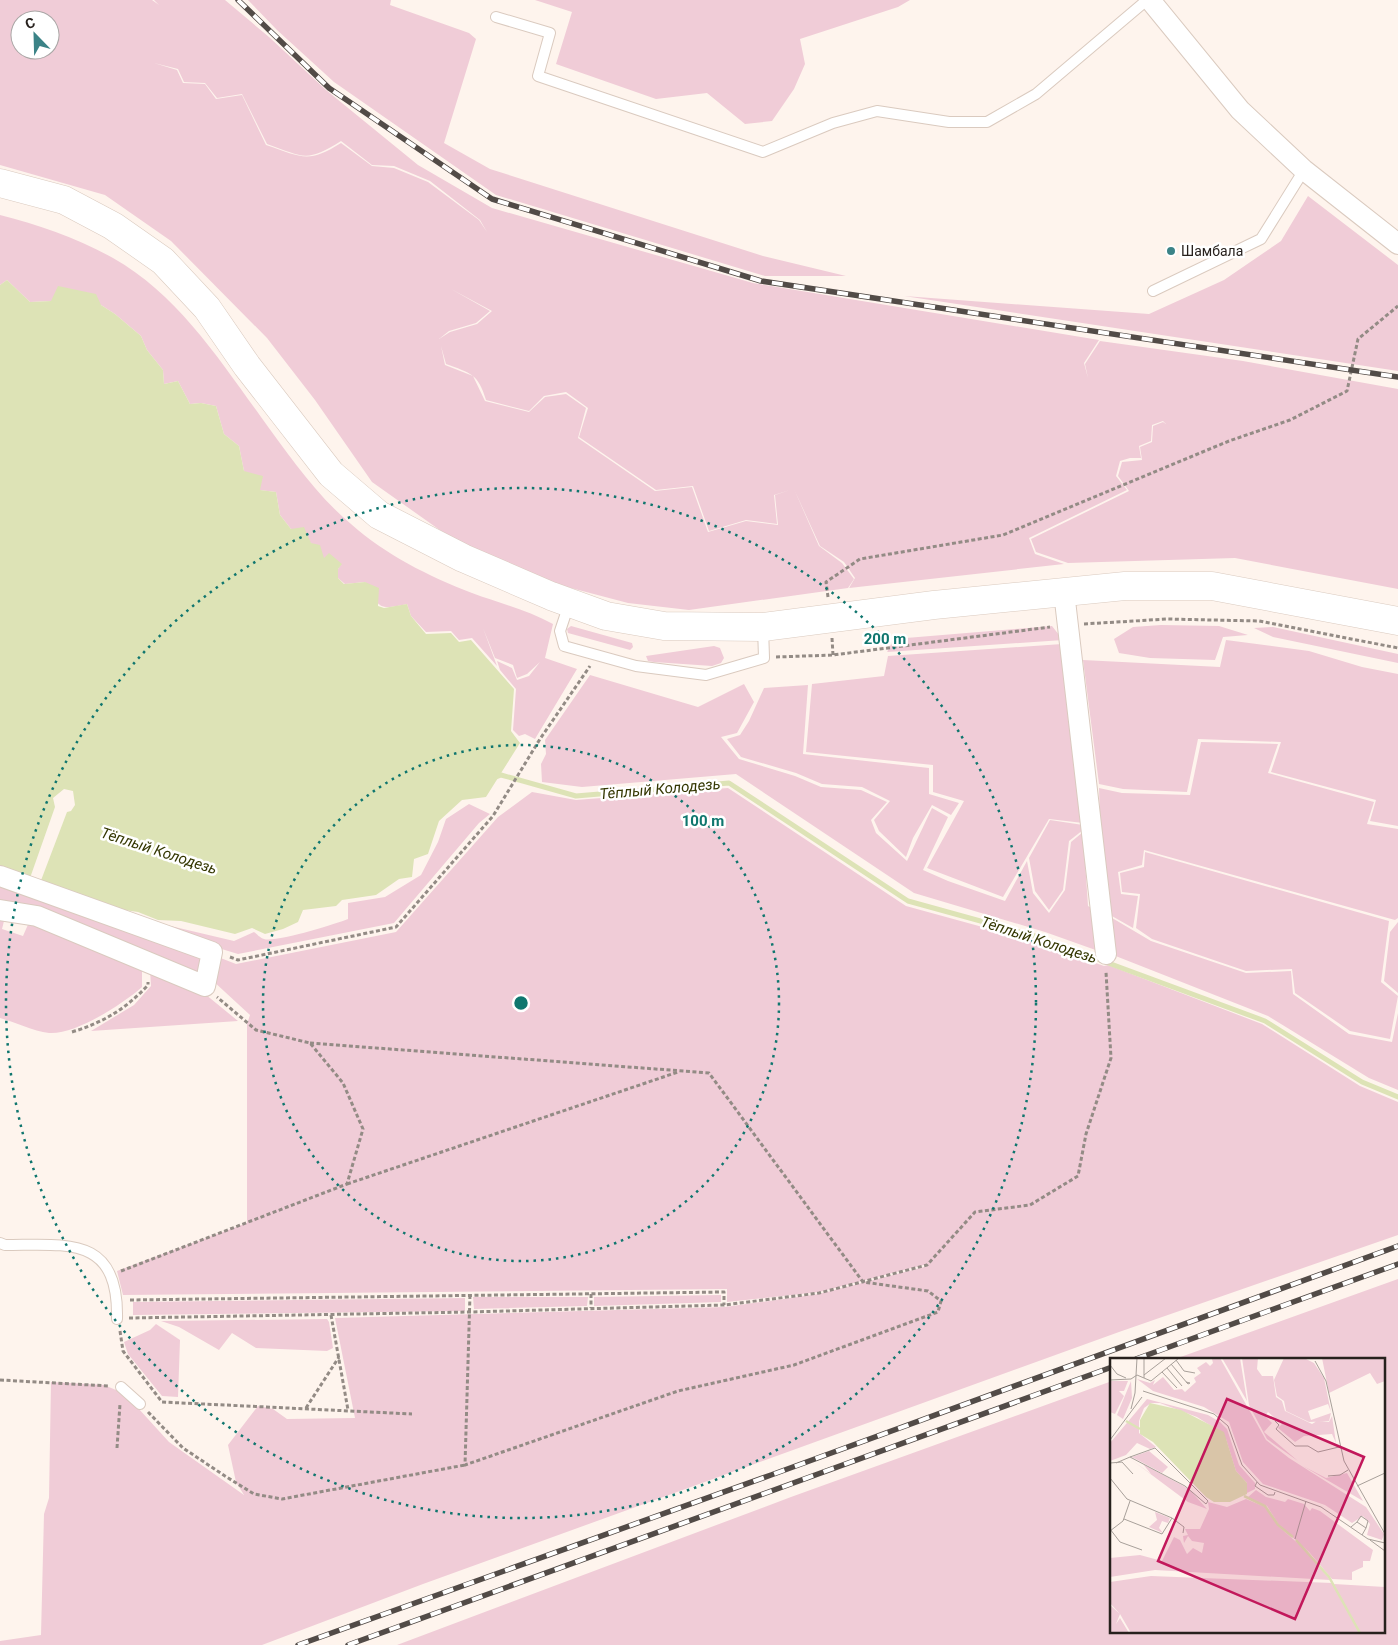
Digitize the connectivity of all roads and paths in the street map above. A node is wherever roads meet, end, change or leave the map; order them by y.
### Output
1 (1148, 0) edge
2 (496, 17) dead end
3 (1304, 170) junction
4 (0, 183) edge
5 (1398, 244) edge
6 (1152, 291) dead end
7 (1398, 306) edge
8 (1064, 592) junction
9 (569, 603) junction
10 (830, 619) junction
11 (1398, 621) edge
12 (1068, 624) junction
13 (763, 626) junction
14 (1398, 648) edge
15 (597, 655) junction
16 (833, 655) junction
17 (764, 658) junction
18 (0, 876) edge
19 (0, 910) edge
20 (212, 952) junction
21 (145, 962) junction
22 (1106, 962) joint
23 (205, 986) junction
24 (72, 1032) dead end
25 (310, 1043) junction
26 (680, 1071) junction
27 (347, 1184) junction
28 (0, 1243) edge
29 (110, 1276) junction
30 (863, 1282) junction
31 (470, 1294) junction
32 (591, 1294) junction
33 (724, 1305) junction
34 (591, 1308) junction
35 (470, 1312) junction
36 (331, 1316) junction
37 (130, 1318) junction
38 (118, 1319) junction
39 (339, 1356) junction
40 (0, 1380) edge
41 (121, 1387) junction
42 (140, 1404) joint
43 (305, 1409) junction
44 (348, 1410) junction
45 (412, 1414) dead end
46 (116, 1448) dead end
47 (465, 1465) junction

1 - 2 lane
1 - 3 street
3 - 5 street
3 - 6 lane
4 - 9 main road
7 - 10 path
8 - 10 main road
8 - 11 main road
8 - 12 street
9 - 13 main road
9 - 15 lane
10 - 13 main road
10 - 16 path
12 - 14 path
12 - 16 path
12 - 22 street
13 - 17 lane
15 - 17 lane
15 - 20 path
16 - 17 path
18 - 20 street
19 - 21 street
20 - 23 street
21 - 23 street
21 - 24 path
22 - 30 path
23 - 25 path
25 - 26 path
25 - 27 path
26 - 27 path
26 - 30 path
27 - 29 path
28 - 29 lane
29 - 38 lane
30 - 33 path
30 - 47 path
31 - 32 path
31 - 35 path
31 - 37 path
32 - 33 path
32 - 34 path
33 - 34 path
34 - 35 path
35 - 36 path
35 - 47 path
36 - 37 path
36 - 39 path
37 - 38 path
38 - 43 path
39 - 43 path
39 - 44 path
40 - 41 path
41 - 42 lane
41 - 46 path
42 - 47 path
43 - 44 path
44 - 45 path

